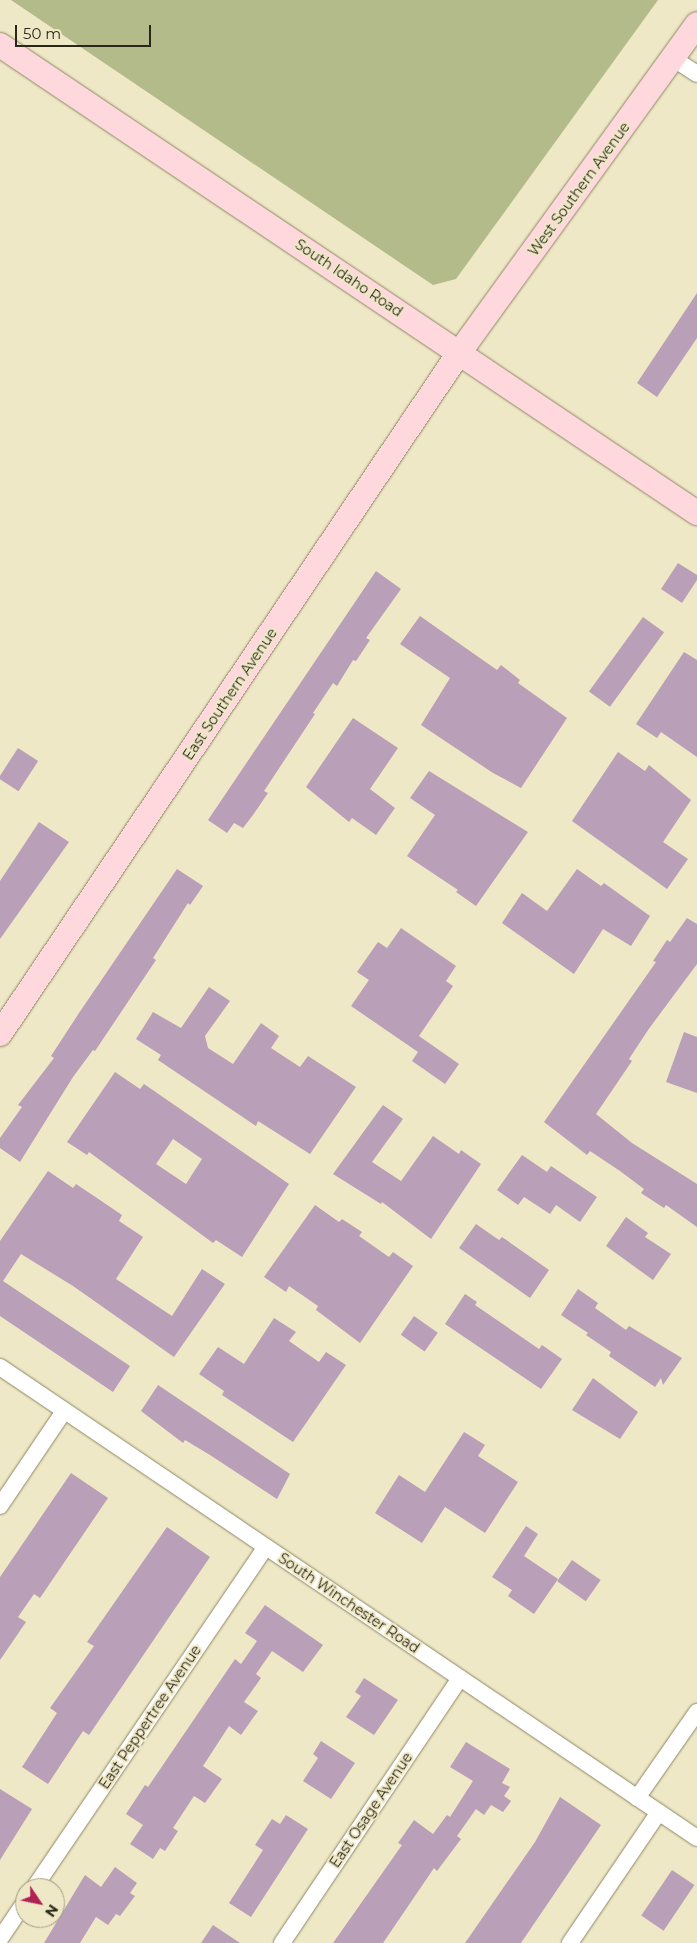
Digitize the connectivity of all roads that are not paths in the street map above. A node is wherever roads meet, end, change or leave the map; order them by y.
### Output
1 (697, 24) edge
2 (0, 44) edge
3 (674, 58) junction
4 (697, 74) edge
5 (459, 353) junction
6 (697, 513) edge
7 (0, 1034) edge
8 (0, 1367) edge
9 (64, 1411) junction
10 (0, 1506) edge
11 (266, 1546) junction
12 (460, 1678) junction
13 (697, 1712) edge
14 (637, 1798) junction
15 (659, 1812) junction
16 (697, 1838) edge
17 (41, 1878) edge
18 (15, 1917) edge
19 (0, 1939) edge
20 (282, 1943) edge
21 (570, 1943) edge

1 - 3 main road, West Southern Avenue
2 - 5 main road, South Idaho Road
3 - 4 street
3 - 5 main road, West Southern Avenue
5 - 6 main road, South Idaho Road
5 - 7 main road, East Southern Avenue
8 - 9 street, South Winchester Road
9 - 10 street
9 - 11 street, South Winchester Road
11 - 12 street, South Winchester Road
11 - 17 street, East Peppertree Avenue
12 - 14 street, South Winchester Road
12 - 20 street, East Osage Avenue
13 - 14 street
14 - 15 street, South Winchester Road
15 - 16 street, South Winchester Road
15 - 21 street
18 - 19 street

